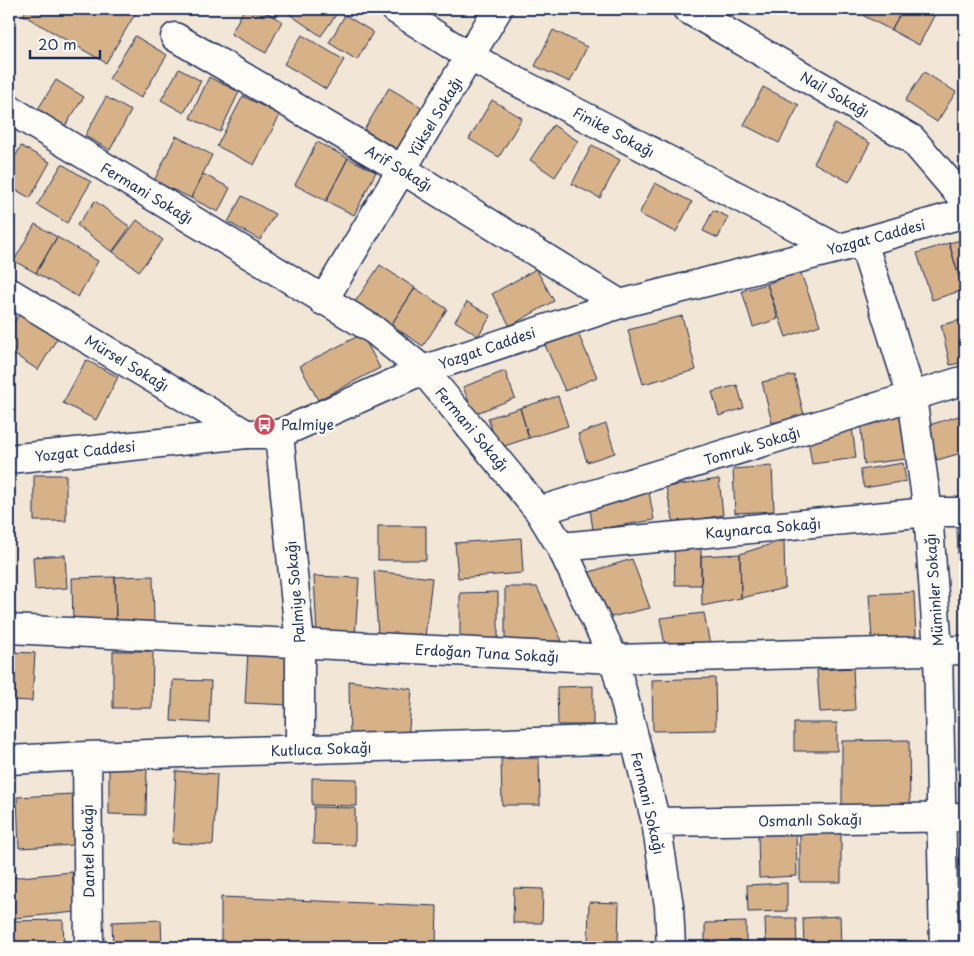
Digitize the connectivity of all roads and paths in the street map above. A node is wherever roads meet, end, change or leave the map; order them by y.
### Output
1 (395, 9) edge
2 (498, 9) edge
3 (687, 9) edge
4 (175, 37) dead end
5 (470, 57) junction
6 (9, 109) edge
7 (403, 170) junction
8 (965, 201) edge
9 (965, 213) edge
10 (850, 245) junction
11 (9, 292) edge
12 (323, 301) junction
13 (620, 304) junction
14 (423, 370) junction
15 (965, 380) edge
16 (912, 397) junction
17 (246, 434) junction
18 (280, 434) junction
19 (9, 458) edge
20 (539, 511) junction
21 (928, 512) junction
22 (965, 512) edge
23 (561, 547) junction
24 (9, 629) edge
25 (300, 644) junction
26 (938, 650) junction
27 (965, 650) edge
28 (614, 659) junction
29 (633, 739) junction
30 (300, 750) junction
31 (87, 756) junction
32 (9, 760) edge
33 (953, 817) edge
34 (656, 822) junction
35 (89, 947) edge
36 (671, 947) edge
37 (944, 947) edge

1 - 5 street, Finike Sokağı
2 - 5 street, Yüksel Sokağı
3 - 8 street, Nail Sokağı
4 - 7 street, Arif Sokağı
5 - 7 street, Yüksel Sokağı
5 - 10 street, Finike Sokağı
6 - 12 street, Fermani Sokağı
7 - 12 street, Yüksel Sokağı
7 - 13 street, Arif Sokağı
9 - 10 street, Yozgat Caddesi
10 - 13 street, Yozgat Caddesi
10 - 16 street, Müminler Sokağı
11 - 17 street, Mürsel Sokağı
12 - 14 street, Fermani Sokağı
13 - 14 street, Yozgat Caddesi
14 - 18 street, Yozgat Caddesi
14 - 20 street, Fermani Sokağı
15 - 16 street, Tomruk Sokağı
16 - 20 street, Tomruk Sokağı
16 - 21 street, Müminler Sokağı
17 - 18 street, Yozgat Caddesi
17 - 19 street, Yozgat Caddesi
18 - 25 street, Palmiye Sokağı
20 - 23 street, Fermani Sokağı
21 - 22 street, Kaynarca Sokağı
21 - 23 street, Kaynarca Sokağı
21 - 26 street, Müminler Sokağı
23 - 28 street, Fermani Sokağı
24 - 25 street, Erdoğan Tuna Sokağı
25 - 28 street, Erdoğan Tuna Sokağı
25 - 30 street, Palmiye Sokağı
26 - 27 street, Erdoğan Tuna Sokağı
26 - 28 street, Erdoğan Tuna Sokağı
26 - 33 street, Müminler Sokağı
28 - 29 street, Fermani Sokağı
29 - 30 street, Kutluca Sokağı
29 - 34 street, Fermani Sokağı
30 - 31 street, Kutluca Sokağı
31 - 32 street, Kutluca Sokağı
31 - 35 street, Dantel Sokağı
33 - 34 street, Osmanlı Sokağı
33 - 37 street, Müminler Sokağı
34 - 36 street, Fermani Sokağı

